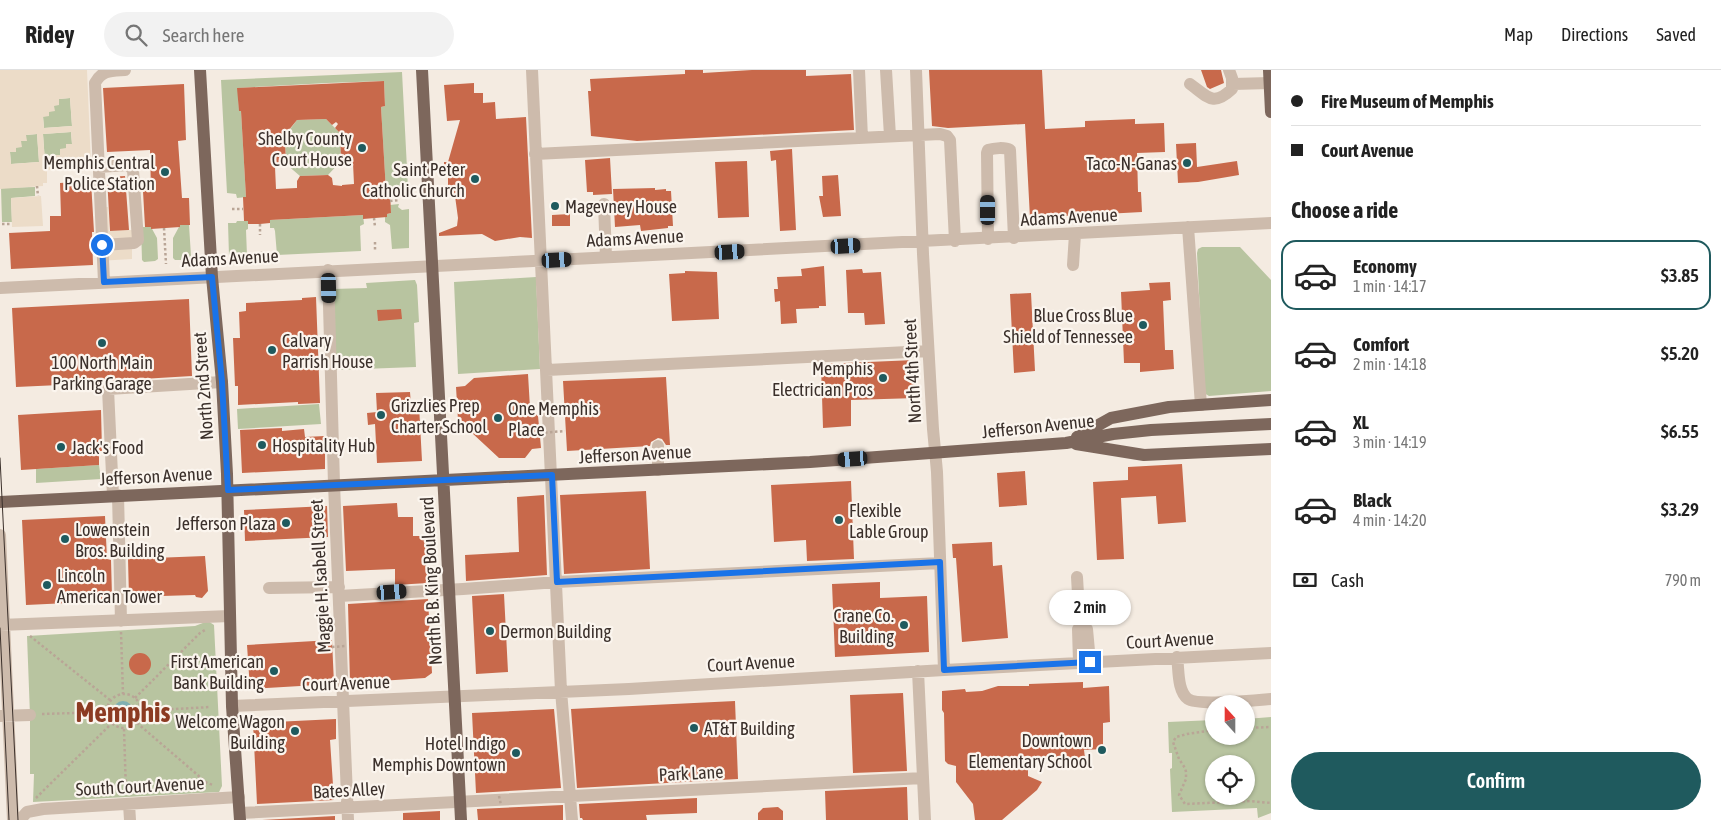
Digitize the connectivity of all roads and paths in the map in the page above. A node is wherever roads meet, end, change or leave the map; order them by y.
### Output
1 (124, 70) edge
2 (200, 70) edge
3 (422, 70) edge
4 (532, 70) edge
5 (859, 70) edge
6 (886, 70) edge
7 (916, 70) edge
8 (1229, 70) edge
9 (1269, 76) edge
10 (1190, 84) dead end
11 (1233, 84) junction
12 (1271, 112) edge
13 (918, 134) junction
14 (890, 136) junction
15 (862, 138) junction
16 (535, 154) junction
17 (99, 167) junction
18 (37, 186) dead end
19 (38, 196) dead end
20 (399, 200) dead end
21 (390, 201) dead end
22 (604, 204) dead end
23 (244, 209) dead end
24 (232, 210) dead end
25 (374, 218) dead end
26 (1271, 223) edge
27 (2, 224) dead end
28 (12, 224) dead end
29 (260, 224) dead end
30 (375, 227) dead end
31 (1188, 227) junction
32 (164, 228) dead end
33 (1075, 234) junction
34 (260, 236) dead end
35 (1014, 238) junction
36 (988, 239) junction
37 (955, 241) junction
38 (376, 242) dead end
39 (922, 242) junction
40 (102, 245) junction
41 (262, 249) dead end
42 (376, 251) dead end
43 (262, 254) dead end
44 (606, 257) junction
45 (540, 260) junction
46 (166, 264) dead end
47 (431, 265) junction
48 (1073, 265) dead end
49 (328, 270) junction
50 (212, 277) junction
51 (104, 282) junction
52 (0, 288) edge
53 (928, 351) junction
54 (546, 370) junction
55 (222, 382) junction
56 (1271, 400) edge
57 (1200, 404) junction
58 (1271, 424) edge
59 (565, 431) dead end
60 (540, 434) dead end
61 (1066, 442) junction
62 (658, 446) dead end
63 (1271, 449) edge
64 (936, 453) junction
65 (658, 470) junction
66 (552, 475) junction
67 (444, 481) junction
68 (334, 484) junction
69 (228, 490) junction
70 (116, 496) junction
71 (0, 502) edge
72 (0, 534) edge
73 (940, 562) junction
74 (1077, 577) dead end
75 (557, 582) junction
76 (270, 588) dead end
77 (449, 589) junction
78 (339, 591) junction
79 (230, 616) junction
80 (18, 624) junction
81 (2, 625) edge
82 (121, 625) junction
83 (206, 629) dead end
84 (346, 646) dead end
85 (332, 647) dead end
86 (1271, 653) edge
87 (1177, 657) junction
88 (1084, 662) junction
89 (944, 670) junction
90 (918, 671) junction
91 (561, 692) junction
92 (123, 694) junction
93 (455, 696) junction
94 (135, 698) junction
95 (1271, 699) edge
96 (110, 700) junction
97 (343, 701) junction
98 (232, 706) junction
99 (210, 707) dead end
100 (141, 711) junction
101 (106, 712) junction
102 (30, 715) joint
103 (4, 716) edge
104 (137, 723) junction
105 (111, 724) junction
106 (1271, 727) edge
107 (1255, 728) edge
108 (124, 729) junction
109 (1205, 731) edge
110 (1179, 759) junction
111 (1173, 760) dead end
112 (923, 778) junction
113 (213, 785) dead end
114 (499, 796) dead end
115 (570, 796) junction
116 (238, 797) junction
117 (128, 800) junction
118 (460, 802) junction
119 (1271, 803) edge
120 (39, 804) junction
121 (501, 805) dead end
122 (348, 814) edge
123 (240, 816) edge
124 (13, 820) edge
125 (20, 820) edge
126 (130, 820) edge
127 (461, 820) edge
128 (572, 820) edge
129 (925, 820) edge

1 - 17 street
2 - 50 main road, North 2nd Street
3 - 47 main road, North B. B. King Boulevard
4 - 16 street
5 - 15 street
6 - 14 street
7 - 13 street, North 4th Street
8 - 11 street
9 - 11 street
9 - 12 main road
10 - 11 street
13 - 14 street
13 - 37 street
13 - 39 street, North 4th Street
14 - 15 street
15 - 16 street
16 - 45 street
17 - 40 street
17 - 40 street
18 - 19 path
20 - 21 path
22 - 44 street
23 - 24 path
25 - 30 path
26 - 31 street, Adams Avenue
27 - 28 path
29 - 34 path
31 - 33 street, Adams Avenue
31 - 57 street
32 - 46 path
33 - 35 street, Adams Avenue
33 - 48 street
35 - 36 street, Adams Avenue
35 - 36 street
36 - 37 street, Adams Avenue
37 - 39 street, Adams Avenue
38 - 42 path
39 - 44 street, Adams Avenue
39 - 53 street, North 4th Street
40 - 51 street
41 - 43 path
44 - 45 street, Adams Avenue
45 - 47 street, Adams Avenue
45 - 54 street
47 - 49 street, Adams Avenue
47 - 67 main road, North B. B. King Boulevard
49 - 50 street, Adams Avenue
49 - 68 street, Maggie H. Isabell Street
50 - 51 street, Adams Avenue
50 - 55 main road, North 2nd Street
51 - 52 street, Adams Avenue
53 - 54 street
53 - 64 street, North 4th Street
54 - 66 street
55 - 69 main road, North 2nd Street
55 - 70 street
56 - 57 main road
57 - 61 main road
58 - 61 main road, Jefferson Avenue
59 - 60 path, bridge
61 - 63 main road
61 - 64 main road, Jefferson Avenue
62 - 65 street
64 - 65 main road, Jefferson Avenue
64 - 73 street, North 4th Street
65 - 66 main road, Jefferson Avenue
66 - 67 main road, Jefferson Avenue
66 - 75 street
67 - 68 main road, Jefferson Avenue
67 - 77 main road, North B. B. King Boulevard
68 - 69 main road, Jefferson Avenue
68 - 78 street, Maggie H. Isabell Street
69 - 70 main road, Jefferson Avenue
69 - 79 main road, North 2nd Street
70 - 71 main road, Jefferson Avenue
70 - 82 street
72 - 81 street
73 - 75 street
73 - 89 street, North 4th Street
74 - 88 street
75 - 77 street
75 - 91 street
76 - 78 street
77 - 78 street
77 - 93 main road, North B. B. King Boulevard
78 - 97 street, Maggie H. Isabell Street
79 - 82 street
79 - 98 main road, North 2nd Street
80 - 81 street
80 - 82 street
80 - 96 path
81 - 103 street
82 - 92 path
83 - 94 path
84 - 85 path, bridge
86 - 87 street, Court Avenue
87 - 88 street, Court Avenue
87 - 95 street
88 - 89 street, Court Avenue
89 - 90 street, Court Avenue
90 - 91 street, Court Avenue
90 - 112 street
91 - 93 street, Court Avenue
91 - 115 street
92 - 94 path
92 - 96 path
93 - 97 street, Court Avenue
93 - 118 main road, North B. B. King Boulevard
94 - 100 path
96 - 101 path
97 - 98 street, Court Avenue
97 - 122 street, Maggie H. Isabell Street
98 - 116 main road, North 2nd Street
99 - 100 path
100 - 104 path
101 - 102 path
101 - 105 path
102 - 103 street
103 - 124 street
104 - 108 path
104 - 113 path
105 - 108 path
105 - 120 path
106 - 107 path
108 - 117 path
109 - 110 path
110 - 111 path
110 - 119 path
112 - 115 street, Park Lane
112 - 129 street
114 - 121 path, bridge
115 - 118 street, Park Lane
115 - 128 street
116 - 117 street, South Court Avenue
116 - 123 main road, North 2nd Street
117 - 120 street, South Court Avenue
117 - 126 street
118 - 122 street, Bates Alley
118 - 127 main road, North B. B. King Boulevard
120 - 125 street
122 - 123 street, Bates Alley

